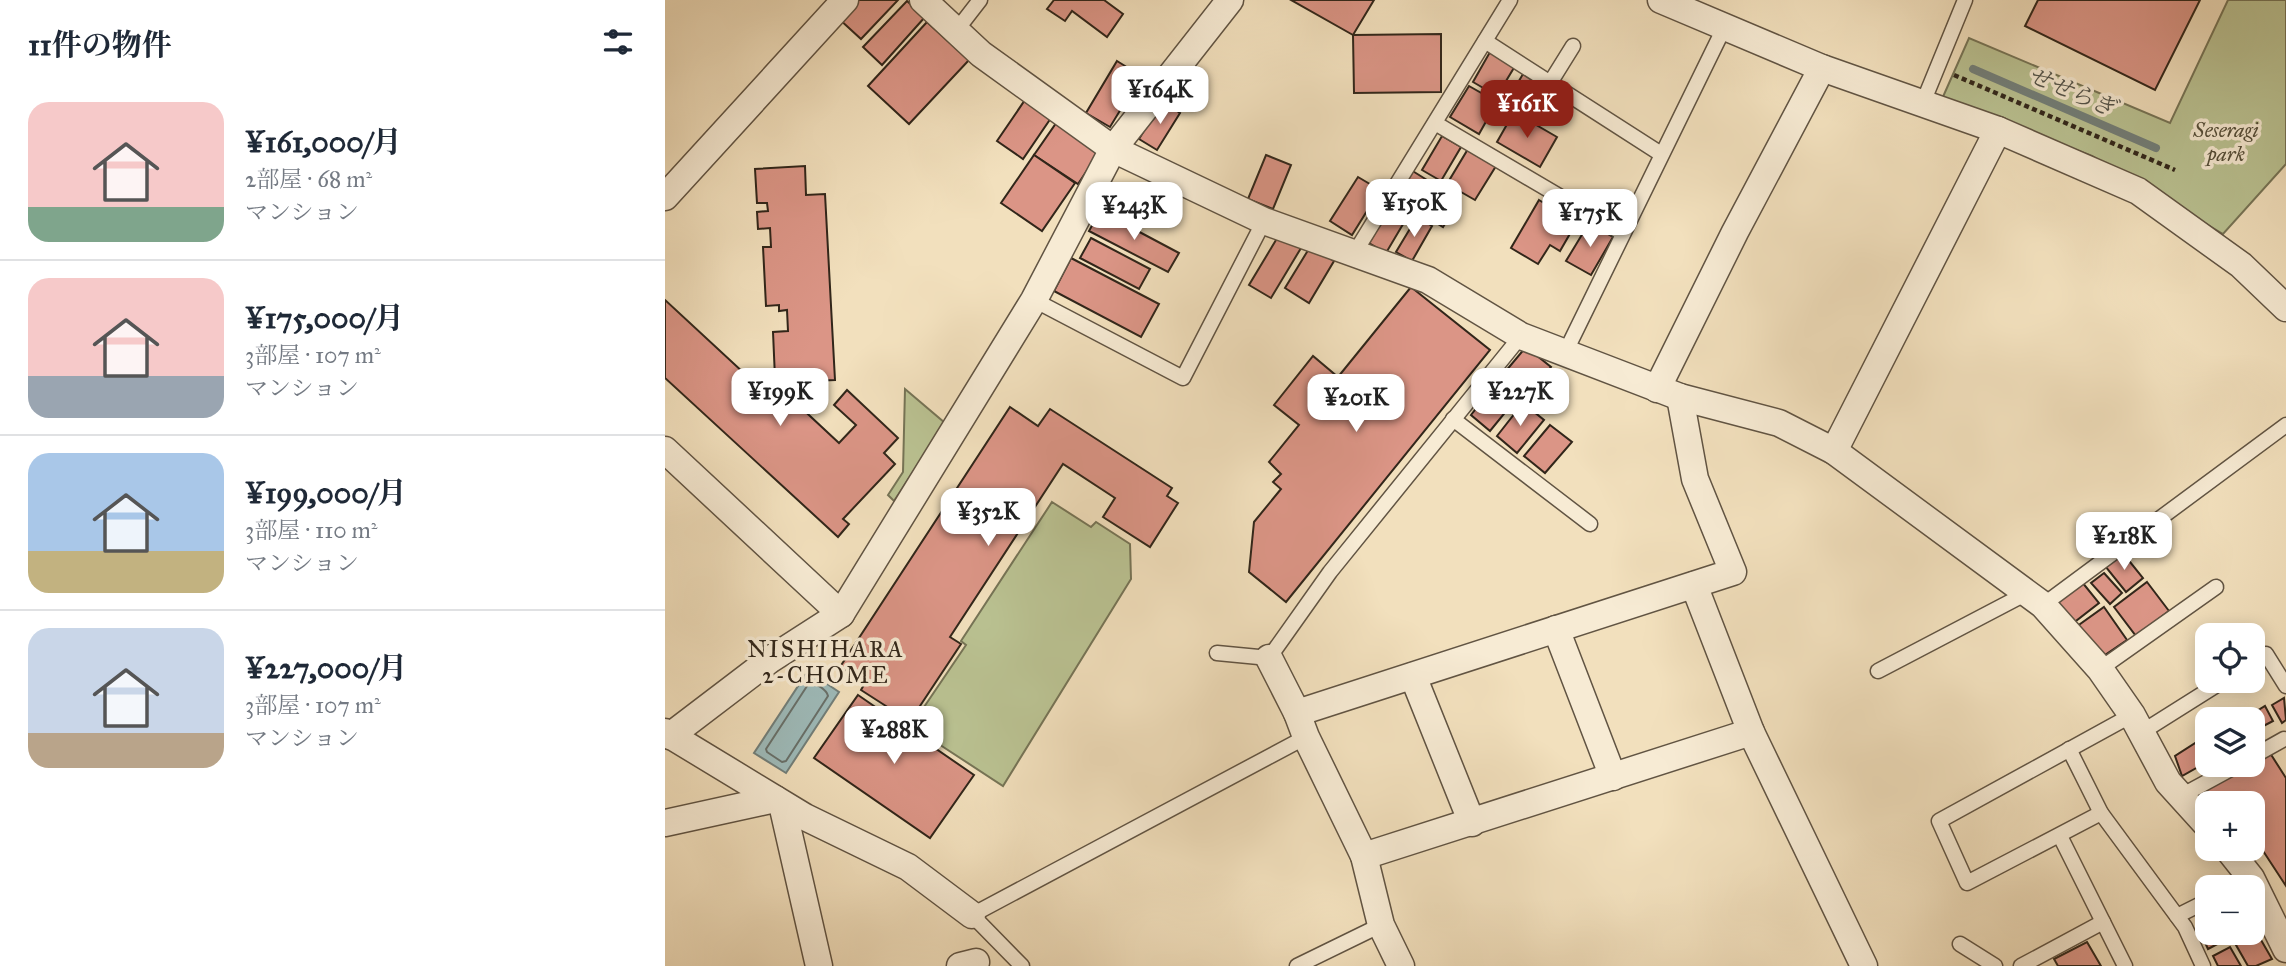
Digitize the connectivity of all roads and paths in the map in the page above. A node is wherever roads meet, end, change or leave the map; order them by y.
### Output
1 (845, 0) edge
2 (922, 0) edge
3 (980, 0) edge
4 (1230, 0) edge
5 (1510, 0) edge
6 (1661, 0) edge
7 (1965, 0) edge
8 (1724, 28) junction
9 (956, 31) junction
10 (1485, 41) junction
11 (1573, 46) dead end
12 (1822, 68) junction
13 (1937, 68) junction
14 (1550, 83) junction
15 (1922, 104) junction
16 (1434, 123) junction
17 (1999, 130) junction
18 (1114, 149) junction
19 (1661, 154) junction
20 (2175, 170) dead end
21 (665, 197) edge
22 (1265, 221) junction
23 (1622, 233) junction
24 (1354, 254) junction
25 (1034, 300) junction
26 (2286, 308) edge
27 (1521, 336) junction
28 (1565, 353) junction
29 (1668, 393) junction
30 (1453, 419) junction
31 (2286, 425) edge
32 (665, 450) edge
33 (1835, 451) junction
34 (1590, 524) dead end
35 (1694, 585) junction
36 (2216, 587) dead end
37 (2035, 599) junction
38 (841, 614) junction
39 (1556, 629) junction
40 (1217, 653) dead end
41 (2265, 655) edge
42 (1269, 658) junction
43 (2100, 669) junction
44 (1878, 671) dead end
45 (1413, 676) junction
46 (2286, 686) edge
47 (2199, 693) edge
48 (2136, 724) junction
49 (1302, 725) junction
50 (1751, 732) junction
51 (668, 734) edge
52 (2284, 739) dead end
53 (2069, 750) junction
54 (2265, 750) edge
55 (1613, 777) junction
56 (2216, 777) edge
57 (2181, 796) junction
58 (779, 801) junction
59 (2195, 812) edge
60 (2101, 813) junction
61 (665, 823) edge
62 (1472, 823) junction
63 (2060, 836) junction
64 (1364, 856) junction
65 (2235, 861) edge
66 (2195, 907) edge
67 (972, 915) junction
68 (2177, 916) junction
69 (2103, 922) junction
70 (1381, 925) junction
71 (1960, 944) dead end
72 (2286, 949) edge
73 (819, 966) edge
74 (1022, 966) edge
75 (1297, 966) edge
76 (1401, 966) edge
77 (1864, 966) edge
78 (1996, 966) edge
79 (2021, 966) edge
80 (2125, 966) edge
81 (2203, 966) edge

1 - 21 street
2 - 9 street
3 - 9 lane
4 - 18 street
5 - 10 lane
6 - 8 street
7 - 13 lane
8 - 12 street
8 - 19 lane
9 - 18 street
10 - 14 lane
10 - 16 lane
11 - 14 lane
12 - 15 street
12 - 29 street
13 - 15 lane
13 - 20 path
14 - 19 lane
15 - 17 street
16 - 23 lane
16 - 24 lane
17 - 26 street
17 - 33 street
18 - 22 street
18 - 25 street
19 - 23 lane
22 - 24 street
22 - 25 lane
23 - 28 lane
24 - 27 street
25 - 38 street
27 - 28 street
27 - 30 lane
28 - 29 street
29 - 33 street
29 - 35 street
30 - 34 lane
30 - 42 lane
31 - 37 lane
32 - 38 street
33 - 37 street
35 - 39 street
35 - 50 street
36 - 43 lane
37 - 43 street
37 - 44 lane
38 - 51 street
39 - 45 street
39 - 55 street
40 - 42 lane
41 - 46 lane
42 - 49 street
43 - 48 street
45 - 49 street
45 - 62 street
47 - 48 lane
48 - 53 lane
48 - 57 street
49 - 64 street
49 - 67 lane
50 - 55 street
50 - 77 street
51 - 58 street
52 - 54 lane
53 - 60 lane
53 - 63 lane
55 - 62 street
56 - 57 lane
57 - 59 street
58 - 61 street
58 - 67 street
58 - 73 street
60 - 63 lane
60 - 68 lane
62 - 64 street
63 - 69 lane
64 - 70 street
65 - 72 street
66 - 68 lane
67 - 74 lane
68 - 81 lane
69 - 79 lane
69 - 80 lane
70 - 75 lane
70 - 76 street
71 - 78 lane

